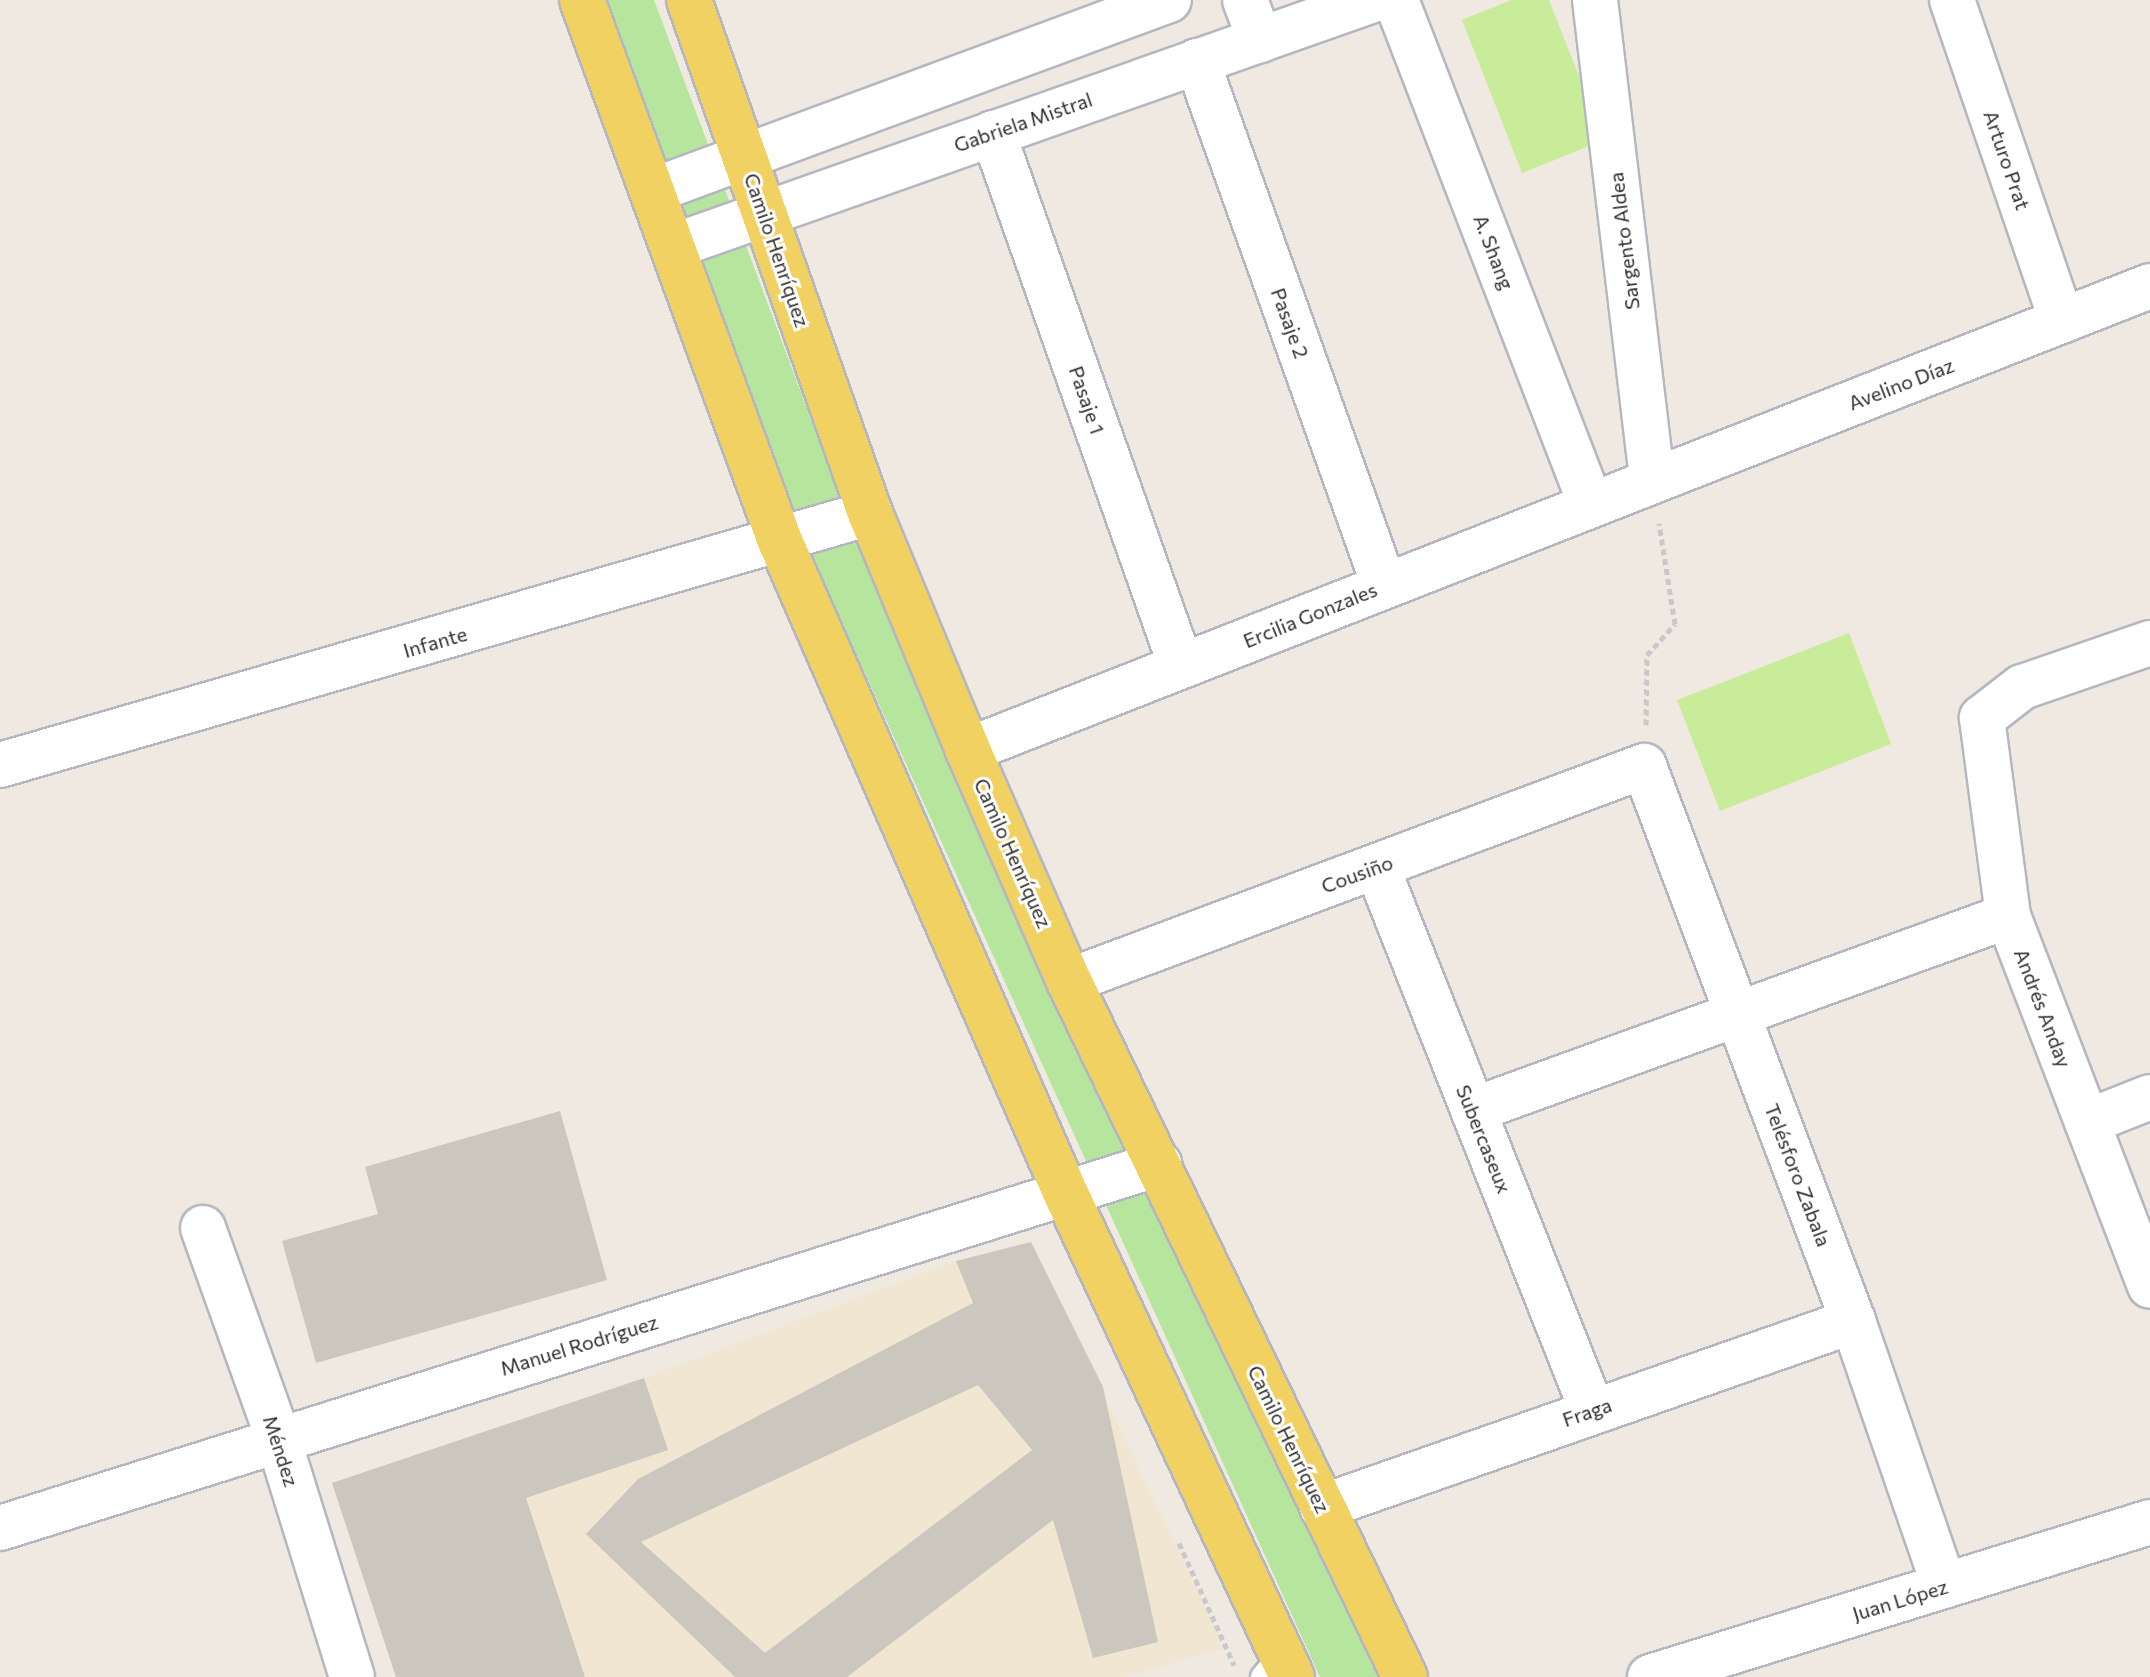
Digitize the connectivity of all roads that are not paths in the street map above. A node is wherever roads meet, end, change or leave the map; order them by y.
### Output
1 (582, 0) edge
2 (689, 0) edge
3 (1169, 0) edge
4 (1373, 0) edge
5 (1396, 0) edge
6 (1595, 0) edge
7 (1952, 0) edge
8 (1252, 20) edge
9 (1197, 61) junction
10 (993, 133) junction
11 (746, 159) junction
12 (652, 191) junction
13 (765, 213) junction
14 (674, 246) junction
15 (2150, 286) edge
16 (2062, 321) junction
17 (1652, 481) junction
18 (1591, 505) junction
19 (870, 513) junction
20 (780, 541) junction
21 (1384, 585) junction
22 (2150, 643) edge
23 (1181, 666) junction
24 (968, 750) junction
25 (0, 765) edge
26 (1644, 766) joint
27 (1377, 867) junction
28 (2008, 916) junction
29 (1069, 981) junction
30 (1737, 1014) junction
31 (2150, 1097) edge
32 (1473, 1110) junction
33 (2087, 1122) junction
34 (1159, 1164) junction
35 (1066, 1194) junction
36 (203, 1228) dead end
37 (2150, 1286) edge
38 (1853, 1321) junction
39 (1592, 1410) junction
40 (278, 1438) junction
41 (1322, 1507) junction
42 (2150, 1522) edge
43 (0, 1528) edge
44 (1944, 1586) junction
45 (1279, 1670) edge
46 (352, 1677) edge
47 (1405, 1677) edge
48 (1650, 1677) edge

1 - 12 main road
2 - 11 main road, Camilo Henríquez
3 - 11 street
4 - 8 street, Gabriela Mistral
5 - 18 street, A. Shang
6 - 17 street, Sargento Aldea
7 - 16 street, Arturo Prat
8 - 9 street, Gabriela Mistral
9 - 10 street, Gabriela Mistral
9 - 21 street, Pasaje 2
10 - 13 street, Gabriela Mistral
10 - 23 street, Pasaje 1
11 - 12 street
11 - 13 main road, Camilo Henríquez
12 - 14 main road
13 - 14 street, Gabriela Mistral
13 - 19 main road, Camilo Henríquez
14 - 20 main road
15 - 16 street, Avelino Díaz
16 - 17 street, Avelino Díaz
17 - 18 street, Ercilia Gonzales
18 - 21 street, Ercilia Gonzales
19 - 20 street, Infante
19 - 24 main road, Camilo Henríquez
20 - 25 street, Infante
20 - 35 main road
21 - 23 street, Ercilia Gonzales
22 - 28 street, Andrés Anday
23 - 24 street, Ercilia Gonzales
24 - 29 main road, Camilo Henríquez
26 - 27 street, Cousiño
26 - 30 street, Telésforo Zabala
27 - 29 street, Cousiño
27 - 32 street, Subercaseux
28 - 30 street
28 - 33 street, Andrés Anday
29 - 34 main road, Camilo Henríquez
30 - 32 street
30 - 38 street, Telésforo Zabala
31 - 33 street
32 - 39 street, Subercaseux
33 - 37 street, Andrés Anday
34 - 35 street, Manuel Rodríguez
34 - 41 main road, Camilo Henríquez
35 - 40 street, Manuel Rodríguez
35 - 45 main road
36 - 40 street, Méndez
38 - 39 street, Fraga
38 - 44 street, Telésforo Zabala
39 - 41 street, Fraga
40 - 43 street, Manuel Rodríguez
40 - 46 street, Méndez
41 - 47 main road, Camilo Henríquez
42 - 44 street, Juan López
44 - 48 street, Juan López

